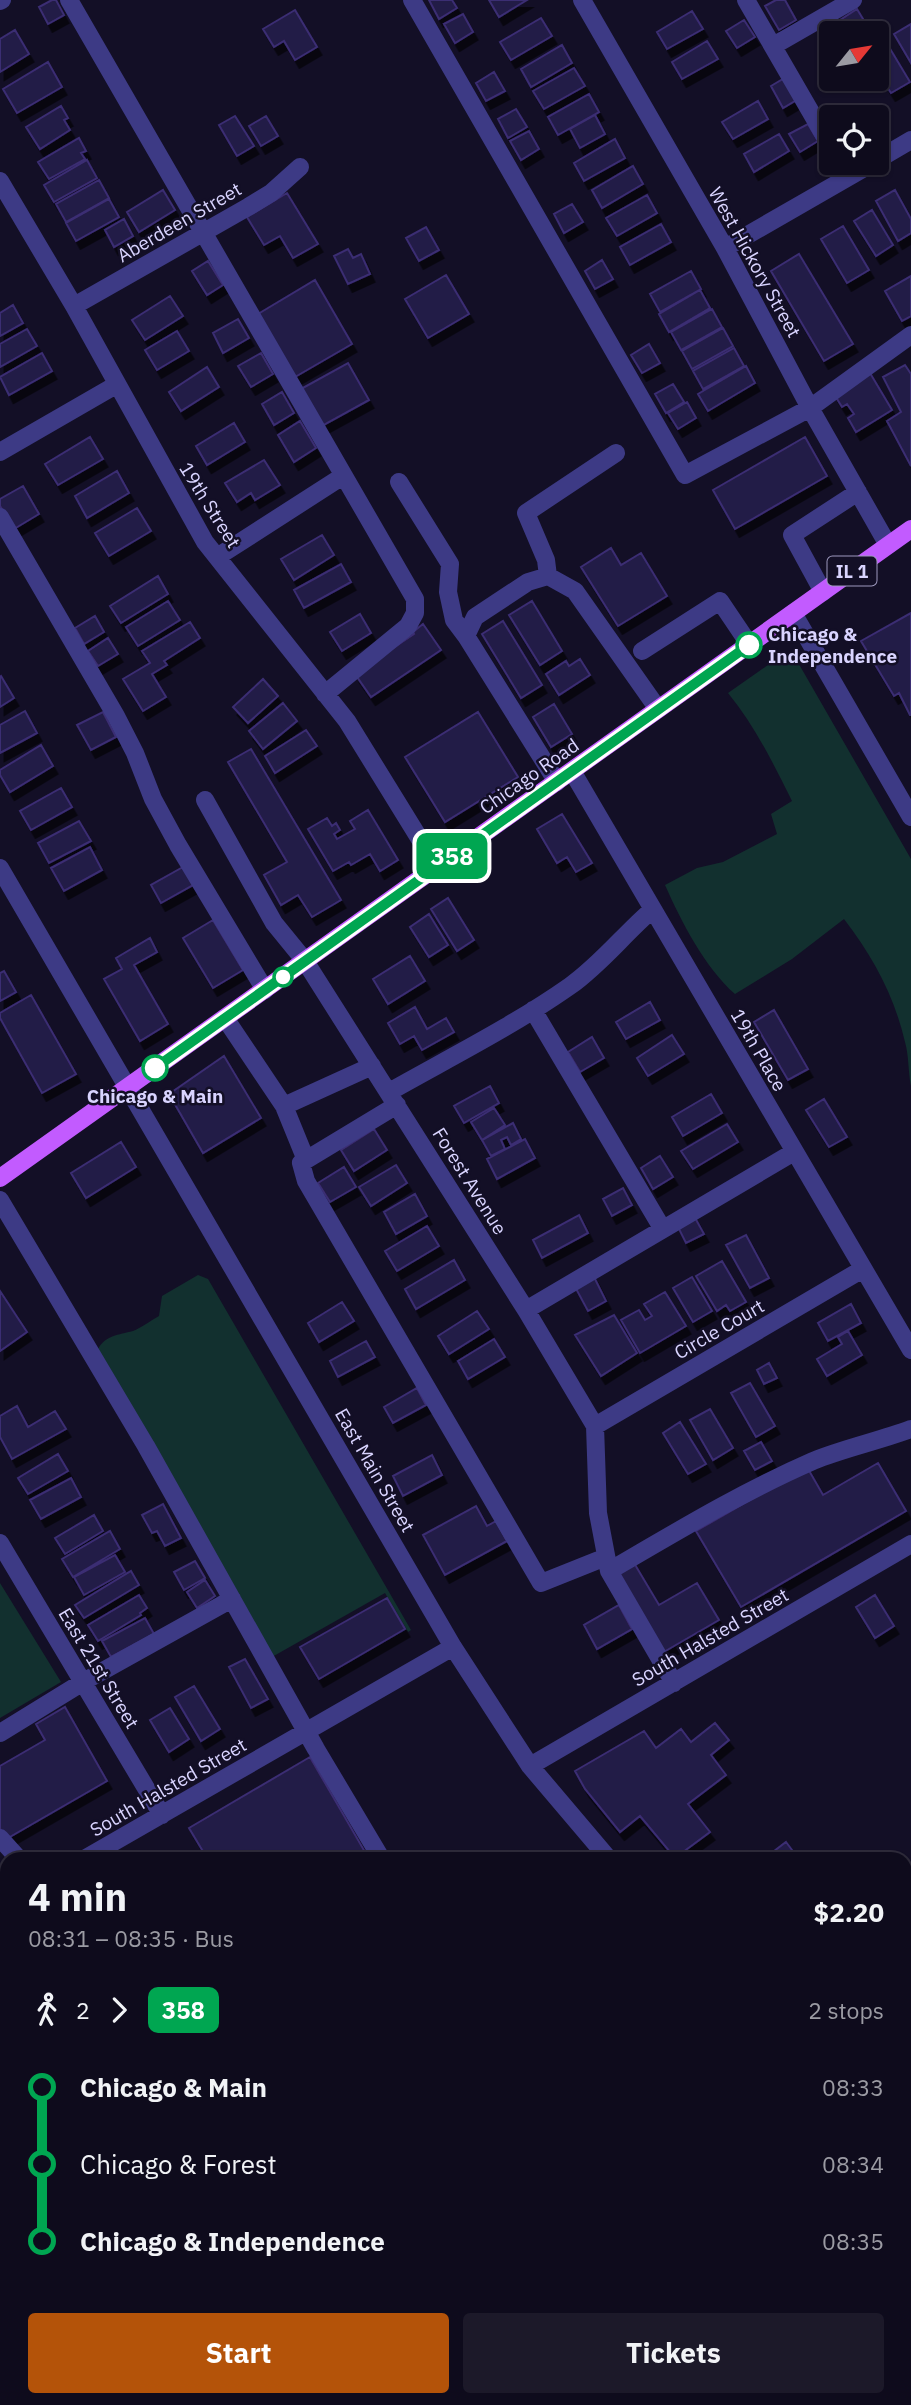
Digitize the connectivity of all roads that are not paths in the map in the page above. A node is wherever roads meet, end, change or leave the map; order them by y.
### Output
1 (69, 0) edge
2 (412, 0) edge
3 (582, 0) edge
4 (746, 0) edge
5 (853, 0) edge
6 (773, 47) junction
7 (819, 126) edge
8 (911, 140) edge
9 (889, 153) edge
10 (300, 167) dead end
11 (836, 175) edge
12 (0, 181) edge
13 (203, 233) junction
14 (725, 248) junction
15 (74, 306) junction
16 (911, 335) edge
17 (116, 385) junction
18 (810, 408) junction
19 (0, 452) edge
20 (616, 453) dead end
21 (343, 476) junction
22 (400, 482) dead end
23 (858, 492) junction
24 (0, 517) edge
25 (911, 529) edge
26 (888, 545) junction
27 (217, 557) junction
28 (548, 576) junction
29 (823, 592) junction
30 (793, 613) junction
31 (466, 636) junction
32 (749, 645) junction
33 (642, 651) dead end
34 (325, 694) junction
35 (658, 709) junction
36 (564, 776) junction
37 (205, 800) dead end
38 (911, 817) edge
39 (437, 867) junction
40 (0, 868) edge
41 (652, 910) junction
42 (305, 961) junction
43 (265, 989) junction
44 (533, 1010) junction
45 (225, 1018) junction
46 (372, 1066) junction
47 (128, 1087) junction
48 (393, 1098) junction
49 (284, 1107) junction
50 (794, 1152) junction
51 (306, 1160) junction
52 (0, 1178) edge
53 (0, 1200) edge
54 (662, 1228) junction
55 (863, 1269) junction
56 (526, 1310) junction
57 (911, 1350) edge
58 (595, 1426) junction
59 (911, 1429) edge
60 (0, 1543) edge
61 (911, 1544) edge
62 (607, 1564) junction
63 (232, 1599) junction
64 (453, 1647) junction
65 (83, 1682) junction
66 (674, 1683) junction
67 (307, 1731) junction
68 (0, 1733) edge
69 (530, 1766) junction
70 (162, 1815) junction
71 (0, 1838) edge
72 (13, 1852) edge
73 (97, 1852) edge
74 (377, 1852) edge
75 (603, 1852) edge

1 - 13 street
2 - 18 street
3 - 14 street, West Hickory Street
4 - 6 street
5 - 6 street
6 - 7 street
8 - 9 street
10 - 13 street, Aberdeen Street
11 - 14 street
12 - 15 street, 19th Street
13 - 15 street, Aberdeen Street
13 - 21 street
14 - 18 street, West Hickory Street
15 - 17 street, 19th Street
16 - 18 street
17 - 19 street
17 - 27 street, 19th Street
18 - 23 street, West Hickory Street
20 - 28 street
21 - 27 street
21 - 34 street
22 - 31 street, 19th Place
23 - 26 street, West Hickory Street
23 - 29 street
24 - 43 street
25 - 26 main road, Chicago Road / IL 1
26 - 29 main road, Chicago Road / IL 1
27 - 34 street, 19th Street
28 - 31 street
28 - 35 street
29 - 30 main road, Chicago Road / IL 1
30 - 32 main road, Chicago Road / IL 1
30 - 38 street
31 - 36 street, 19th Place
32 - 33 street
32 - 35 main road, Chicago Road / IL 1
34 - 39 street, 19th Street
35 - 36 main road, Chicago Road / IL 1
36 - 39 main road, Chicago Road / IL 1
36 - 41 street, 19th Place
37 - 42 street, Forest Avenue
39 - 42 main road, Chicago Road / IL 1
40 - 47 street, East Main Street
41 - 44 street
41 - 50 street, 19th Place
42 - 43 main road, Chicago Road / IL 1
42 - 46 street, Forest Avenue
43 - 45 main road, Chicago Road / IL 1
44 - 48 street
44 - 54 street
45 - 47 main road, Chicago Road / IL 1
45 - 49 street
46 - 48 street, Forest Avenue
46 - 49 street
47 - 52 main road, Chicago Road / IL 1
47 - 64 street, East Main Street
48 - 51 street
48 - 56 street, Forest Avenue
49 - 51 street
50 - 54 street
50 - 55 street, 19th Place
51 - 62 street
53 - 63 street
54 - 56 street
55 - 57 street, 19th Place
55 - 58 street, Circle Court
56 - 58 street, Forest Avenue
58 - 62 street
59 - 62 street
60 - 65 street, East 21st Street
61 - 66 street, South Halsted Street
62 - 66 street
63 - 65 street
63 - 67 street
64 - 67 street, South Halsted Street
64 - 69 street, East Main Street
65 - 68 street
65 - 70 street, East 21st Street
66 - 69 street, South Halsted Street
67 - 70 street, South Halsted Street
67 - 74 street
69 - 75 street, East Main Street
70 - 73 street, South Halsted Street
71 - 72 street

